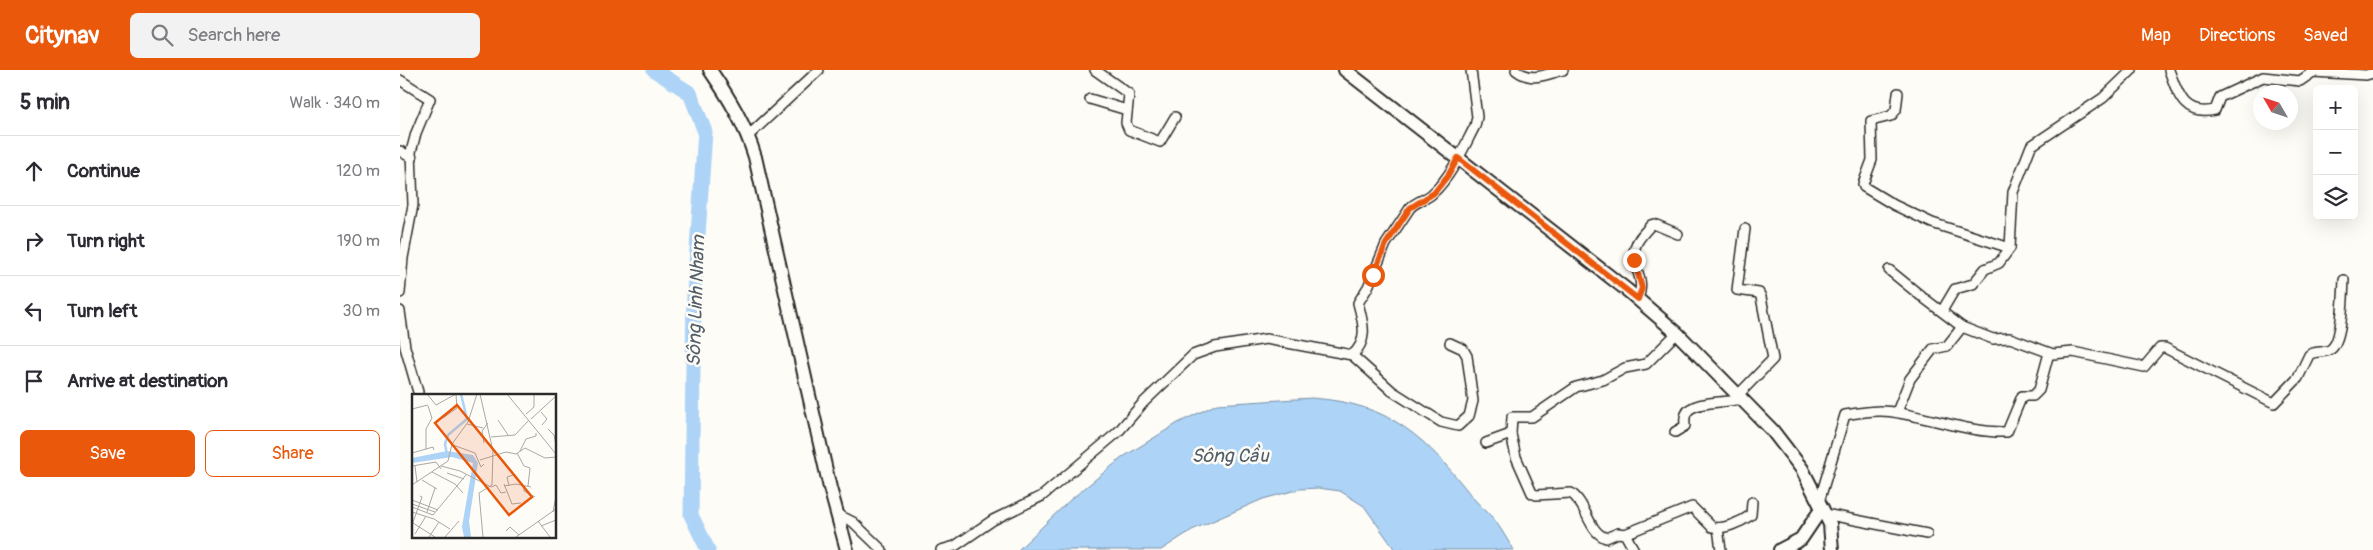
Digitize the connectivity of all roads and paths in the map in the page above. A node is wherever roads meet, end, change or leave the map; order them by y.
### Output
1 (710, 70) edge
2 (819, 70) edge
3 (1095, 70) edge
4 (1345, 70) edge
5 (1471, 70) edge
6 (1516, 70) edge
7 (1563, 70) edge
8 (2132, 70) edge
9 (2169, 70) edge
10 (2312, 72) edge
11 (2373, 73) edge
12 (400, 80) edge
13 (1898, 93) dead end
14 (1090, 99) dead end
15 (1128, 110) junction
16 (1175, 117) dead end
17 (748, 136) junction
18 (400, 150) edge
19 (412, 158) junction
20 (1458, 158) junction
21 (1745, 229) dead end
22 (1678, 234) dead end
23 (2010, 248) junction
24 (1889, 270) dead end
25 (2344, 280) dead end
26 (400, 293) edge
27 (1638, 299) junction
28 (400, 311) edge
29 (1942, 311) junction
30 (1962, 327) junction
31 (1677, 333) junction
32 (1450, 343) dead end
33 (2049, 353) junction
34 (1352, 355) junction
35 (418, 392) dead end
36 (1740, 397) junction
37 (1897, 412) junction
38 (1675, 432) dead end
39 (1511, 434) junction
40 (1486, 443) dead end
41 (1752, 502) dead end
42 (1822, 508) junction
43 (837, 514) junction
44 (1718, 528) junction
45 (1624, 534) junction
46 (1927, 534) dead end
47 (847, 550) edge
48 (882, 550) edge
49 (941, 550) edge
50 (1634, 550) edge
51 (1721, 550) edge
52 (1780, 550) edge
53 (1832, 550) edge

1 - 17 street
2 - 17 street
3 - 15 street
4 - 20 street
5 - 20 street
6 - 7 street
8 - 23 street
9 - 10 street
10 - 11 street
12 - 19 street
13 - 23 street
14 - 15 street
15 - 16 street
17 - 43 street
18 - 19 street
19 - 26 street
20 - 27 street
20 - 34 street
21 - 36 street
22 - 27 street
23 - 29 street
24 - 29 street
25 - 33 street
27 - 31 street
28 - 35 street
29 - 30 street
30 - 33 street
30 - 37 street
31 - 36 street
31 - 39 street
32 - 34 street
33 - 37 street
34 - 49 street
36 - 38 street
36 - 42 street
37 - 42 street
39 - 40 street
39 - 45 street
41 - 44 street
42 - 46 street
42 - 52 street
42 - 53 street
43 - 47 street
43 - 48 street
44 - 45 street
44 - 51 street
45 - 50 street

